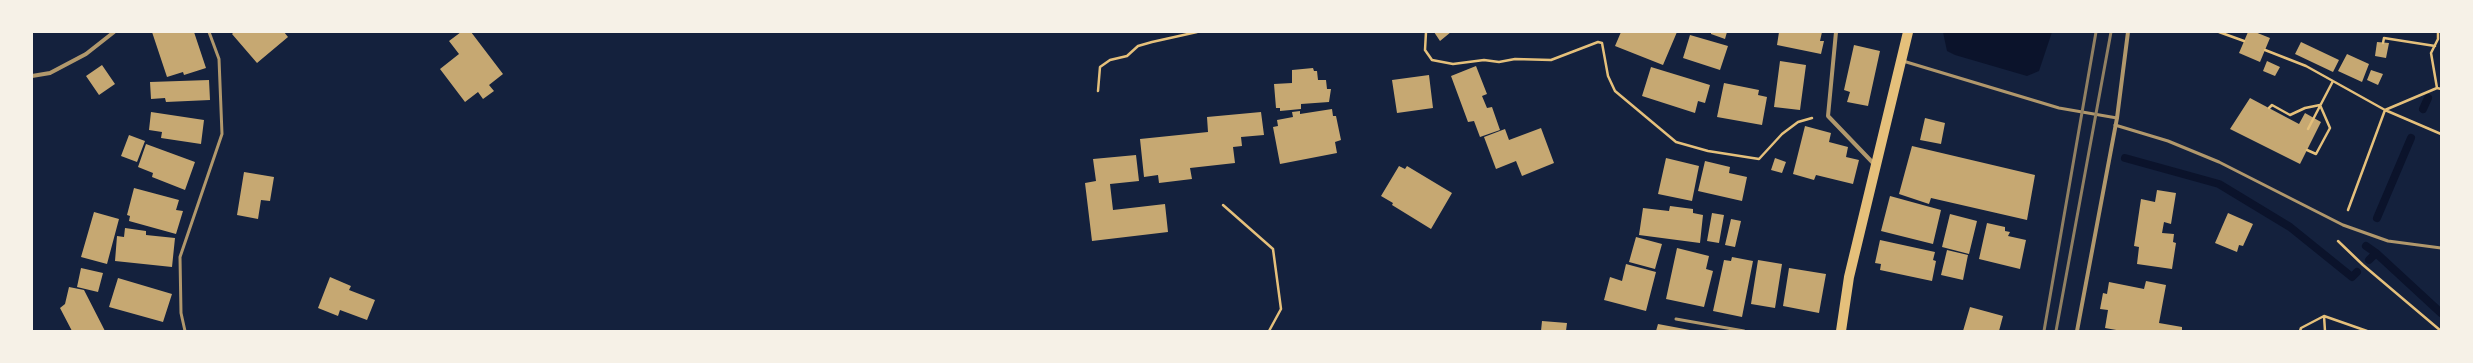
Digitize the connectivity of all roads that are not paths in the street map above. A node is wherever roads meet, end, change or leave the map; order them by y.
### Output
1 (114, 32) edge
2 (209, 32) edge
3 (1836, 32) edge
4 (1908, 32) edge
5 (2128, 32) edge
6 (1902, 60) junction
7 (32, 76) edge
8 (2117, 118) junction
9 (2115, 124) junction
10 (1875, 166) junction
11 (2441, 248) edge
12 (1676, 319) dead end
13 (185, 331) edge
14 (1744, 331) edge
15 (1841, 331) edge
16 (2077, 331) edge

1 - 7 street
2 - 13 lane
3 - 10 street
4 - 6 main road
5 - 8 street
6 - 8 lane
6 - 10 main road
8 - 9 street
9 - 11 lane
9 - 16 street
10 - 15 main road
12 - 14 lane

